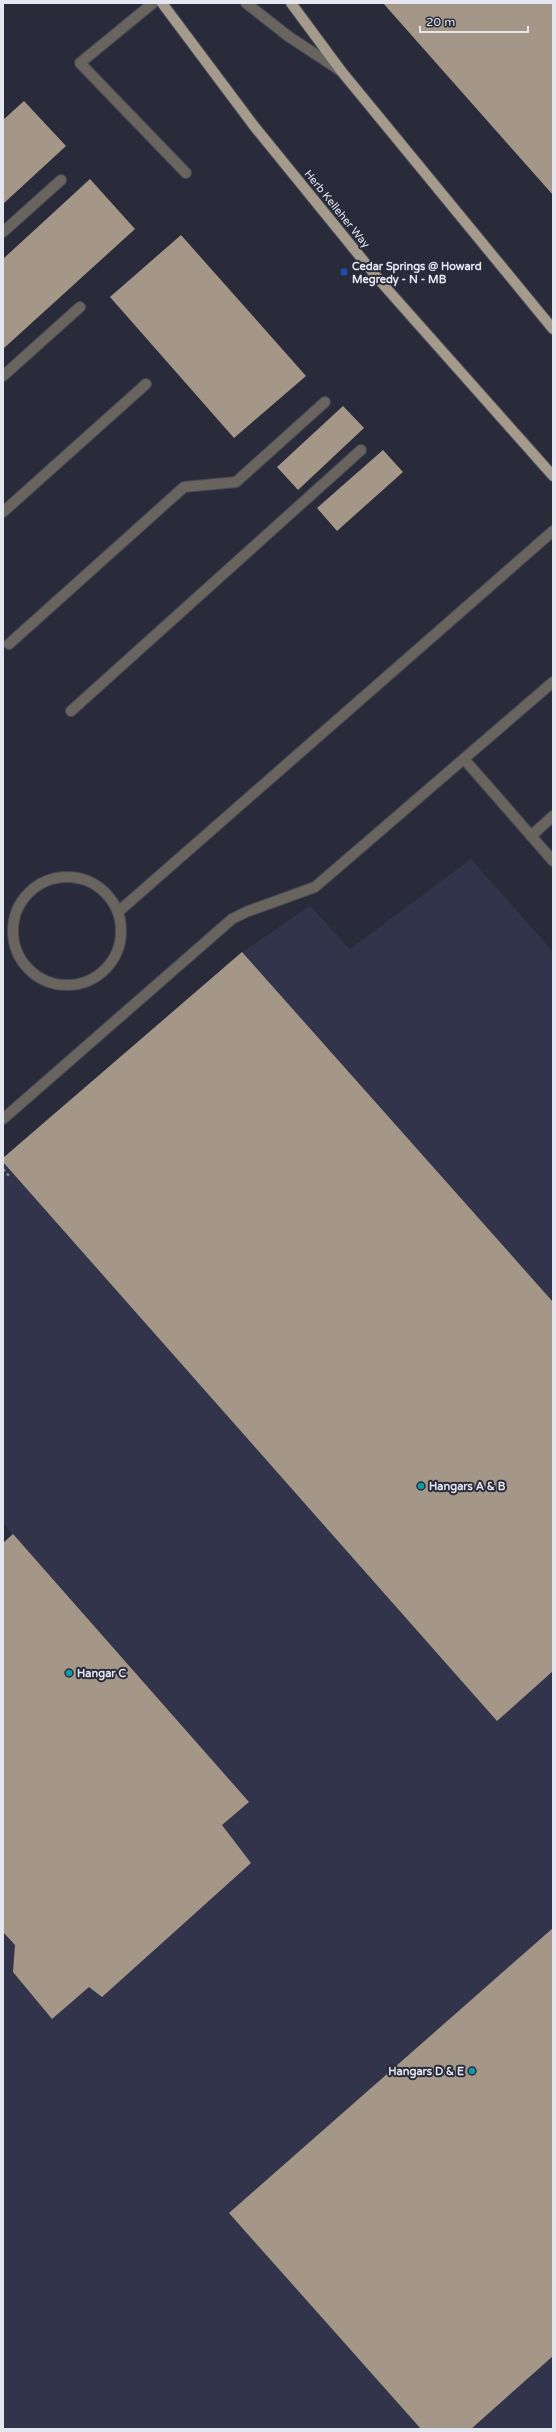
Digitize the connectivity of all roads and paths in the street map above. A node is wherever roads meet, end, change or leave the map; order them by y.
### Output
1 (153, 3) edge
2 (162, 3) edge
3 (246, 3) edge
4 (292, 3) edge
5 (342, 72) junction
6 (186, 173) dead end
7 (61, 180) dead end
8 (3, 232) edge
9 (80, 307) dead end
10 (553, 328) edge
11 (3, 376) edge
12 (146, 384) dead end
13 (325, 402) dead end
14 (361, 450) dead end
15 (553, 476) edge
16 (3, 512) edge
17 (553, 531) edge
18 (9, 644) dead end
19 (553, 682) edge
20 (71, 711) dead end
21 (464, 759) junction
22 (553, 816) edge
23 (531, 836) junction
24 (553, 861) edge
25 (118, 912) junction
26 (3, 1119) edge
27 (3, 1169) edge
28 (10, 1177) dead end

1 - 6 lane
2 - 15 main road, Herb Kelleher Way
3 - 5 lane
4 - 5 main road
5 - 10 main road
7 - 8 lane
9 - 11 lane
12 - 16 lane
13 - 18 lane
14 - 20 lane
17 - 25 lane
19 - 21 lane
21 - 23 lane
21 - 26 lane
22 - 23 lane
23 - 24 lane
25 - 25 lane
27 - 28 path

